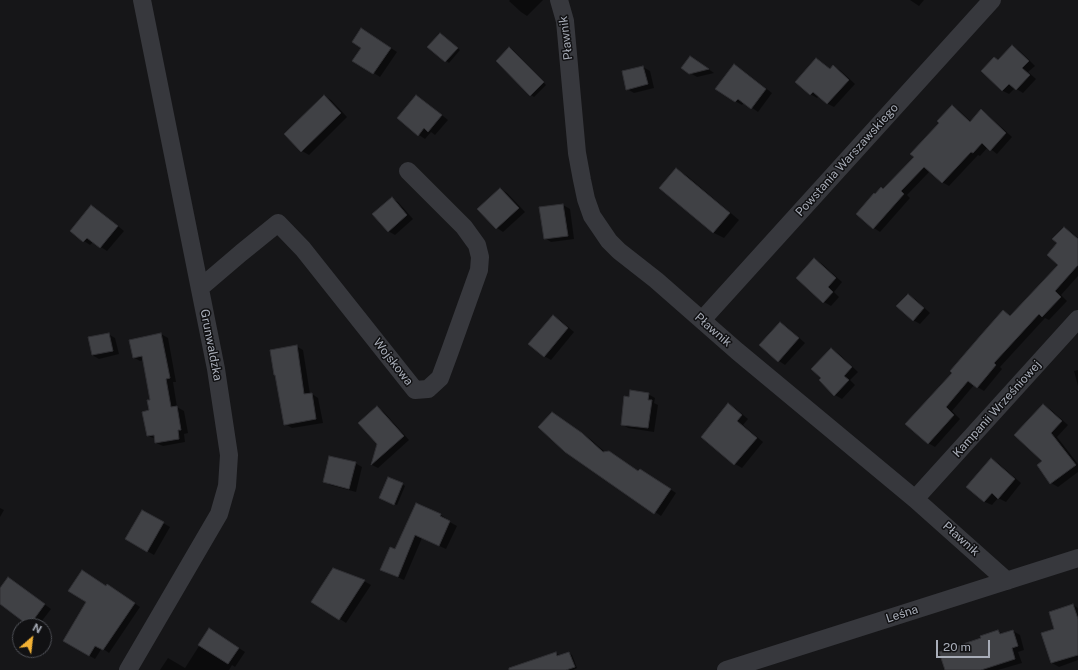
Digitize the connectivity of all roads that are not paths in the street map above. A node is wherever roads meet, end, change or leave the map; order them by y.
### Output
1 (142, 0) edge
2 (560, 0) edge
3 (992, 0) edge
4 (408, 171) dead end
5 (200, 288) junction
6 (1078, 319) edge
7 (702, 320) junction
8 (915, 499) junction
9 (1078, 558) edge
10 (1007, 581) junction
11 (128, 670) edge
12 (726, 670) edge

1 - 5 street, Grunwaldzka
2 - 7 street, Pławnik
3 - 7 street, Powstania Warszawskiego
4 - 5 street, Wojskowa
5 - 11 street, Grunwaldzka
6 - 8 street, Kampanii Wrześniowej
7 - 8 street, Pławnik
8 - 10 street, Pławnik
9 - 10 street, Leśna
10 - 12 street, Leśna

